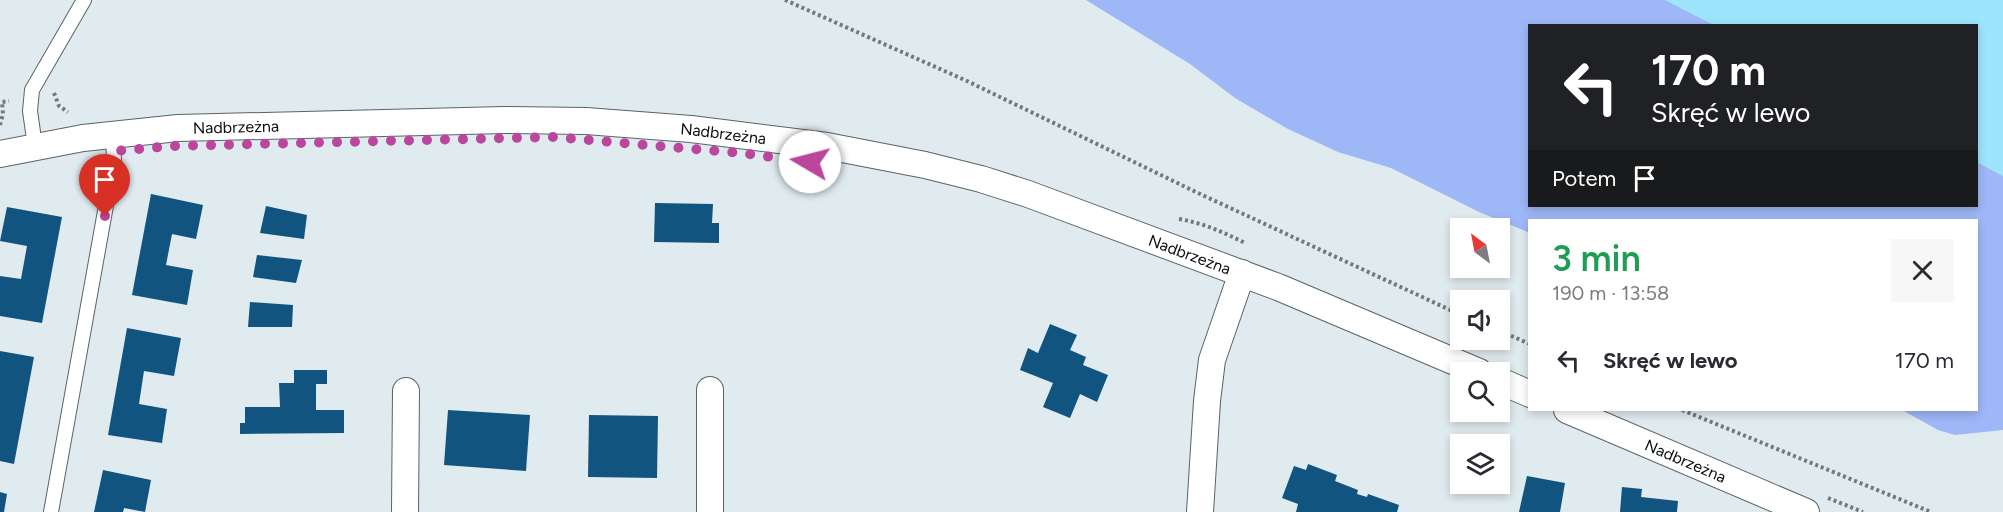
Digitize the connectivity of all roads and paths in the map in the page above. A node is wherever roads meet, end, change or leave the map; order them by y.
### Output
1 (84, 0) edge
2 (785, 0) edge
3 (9, 101) dead end
4 (0, 125) edge
5 (113, 134) junction
6 (35, 146) junction
7 (0, 154) edge
8 (1242, 273) junction
9 (1450, 310) edge
10 (1510, 335) edge
11 (1528, 343) edge
12 (1455, 362) edge
13 (1510, 385) edge
14 (710, 390) dead end
15 (406, 391) dead end
16 (1528, 393) edge
17 (1569, 411) edge
18 (1685, 411) edge
19 (51, 512) edge
20 (405, 512) edge
21 (711, 512) edge
22 (1200, 512) edge
23 (1806, 512) edge
24 (1931, 512) edge

1 - 6 lane
2 - 9 path
3 - 4 path
5 - 6 street, Nadbrzeżna
5 - 8 street, Nadbrzeżna
5 - 19 lane
6 - 7 street, Nadbrzeżna
8 - 12 street, Nadbrzeżna
8 - 22 street
10 - 11 path
13 - 16 street
14 - 21 street
15 - 20 street
17 - 23 street, Nadbrzeżna
18 - 24 path

